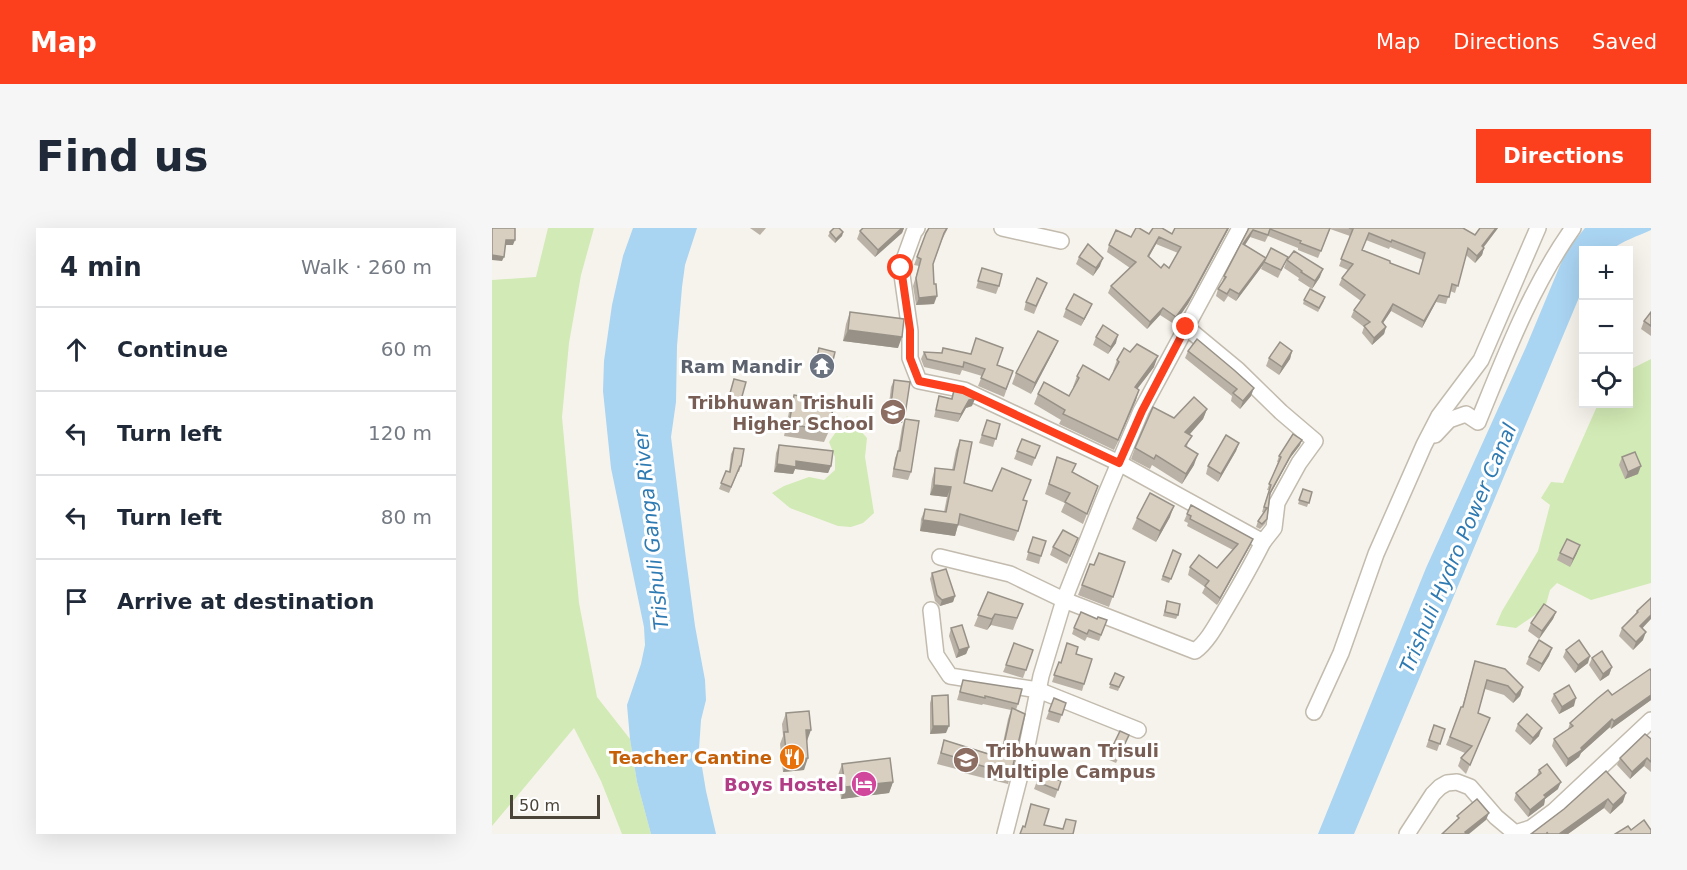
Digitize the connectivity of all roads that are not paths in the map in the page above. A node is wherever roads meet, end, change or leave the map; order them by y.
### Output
1 (917, 228) edge
2 (1002, 228) edge
3 (1240, 228) edge
4 (1538, 228) edge
5 (1573, 228) edge
6 (1061, 241) dead end
7 (1186, 327) junction
8 (1424, 446) junction
9 (1119, 463) junction
10 (1263, 542) junction
11 (940, 557) dead end
12 (1064, 600) junction
13 (931, 610) dead end
14 (1038, 690) junction
15 (1314, 712) dead end
16 (1651, 720) edge
17 (1138, 730) dead end
18 (1005, 834) edge
19 (1407, 834) edge

1 - 9 street
2 - 6 street
3 - 7 street
4 - 8 street
5 - 8 street
7 - 9 street
7 - 10 street
8 - 15 street
9 - 10 street
9 - 12 street
10 - 12 street
11 - 12 street
12 - 14 street
13 - 14 street
14 - 17 street
14 - 18 street
16 - 19 street

